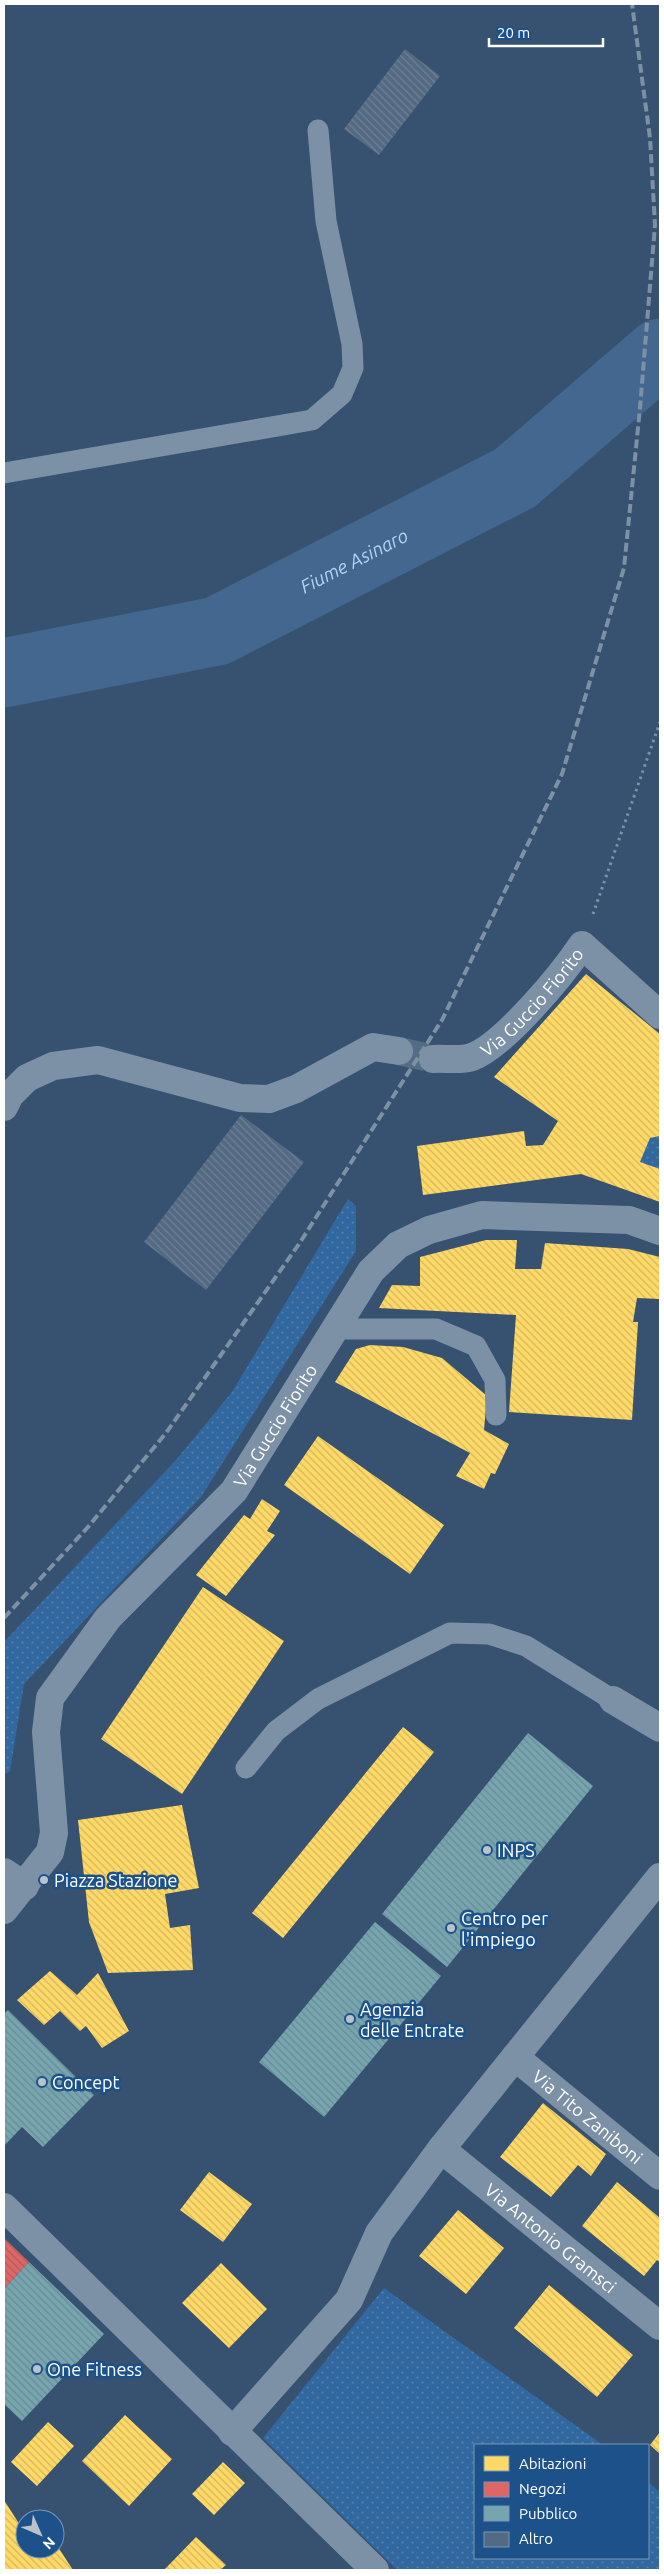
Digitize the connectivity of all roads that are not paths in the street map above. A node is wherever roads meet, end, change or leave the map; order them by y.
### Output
1 (318, 130) dead end
2 (4, 472) edge
3 (660, 1015) edge
4 (399, 1051) tunnel mouth
5 (433, 1059) tunnel mouth
6 (4, 1107) edge
7 (660, 1231) edge
8 (335, 1329) junction
9 (496, 1414) dead end
10 (613, 1700) joint
11 (660, 1728) edge
12 (246, 1768) dead end
13 (660, 1877) edge
14 (14, 1879) edge
15 (4, 1910) edge
16 (515, 2058) junction
17 (441, 2149) junction
18 (660, 2176) edge
19 (4, 2208) edge
20 (660, 2326) edge
21 (232, 2432) junction
22 (375, 2570) edge

1 - 2 lane
3 - 5 street, Via Guccio Fiorito
4 - 6 street
7 - 8 street, Via Guccio Fiorito
8 - 9 lane
8 - 14 street, Via Guccio Fiorito
10 - 11 street
10 - 12 lane
13 - 16 street
14 - 15 street
16 - 17 street
16 - 18 street, Via Tito Zaniboni
17 - 20 street, Via Antonio Gramsci
17 - 21 street
19 - 21 street
21 - 22 street

